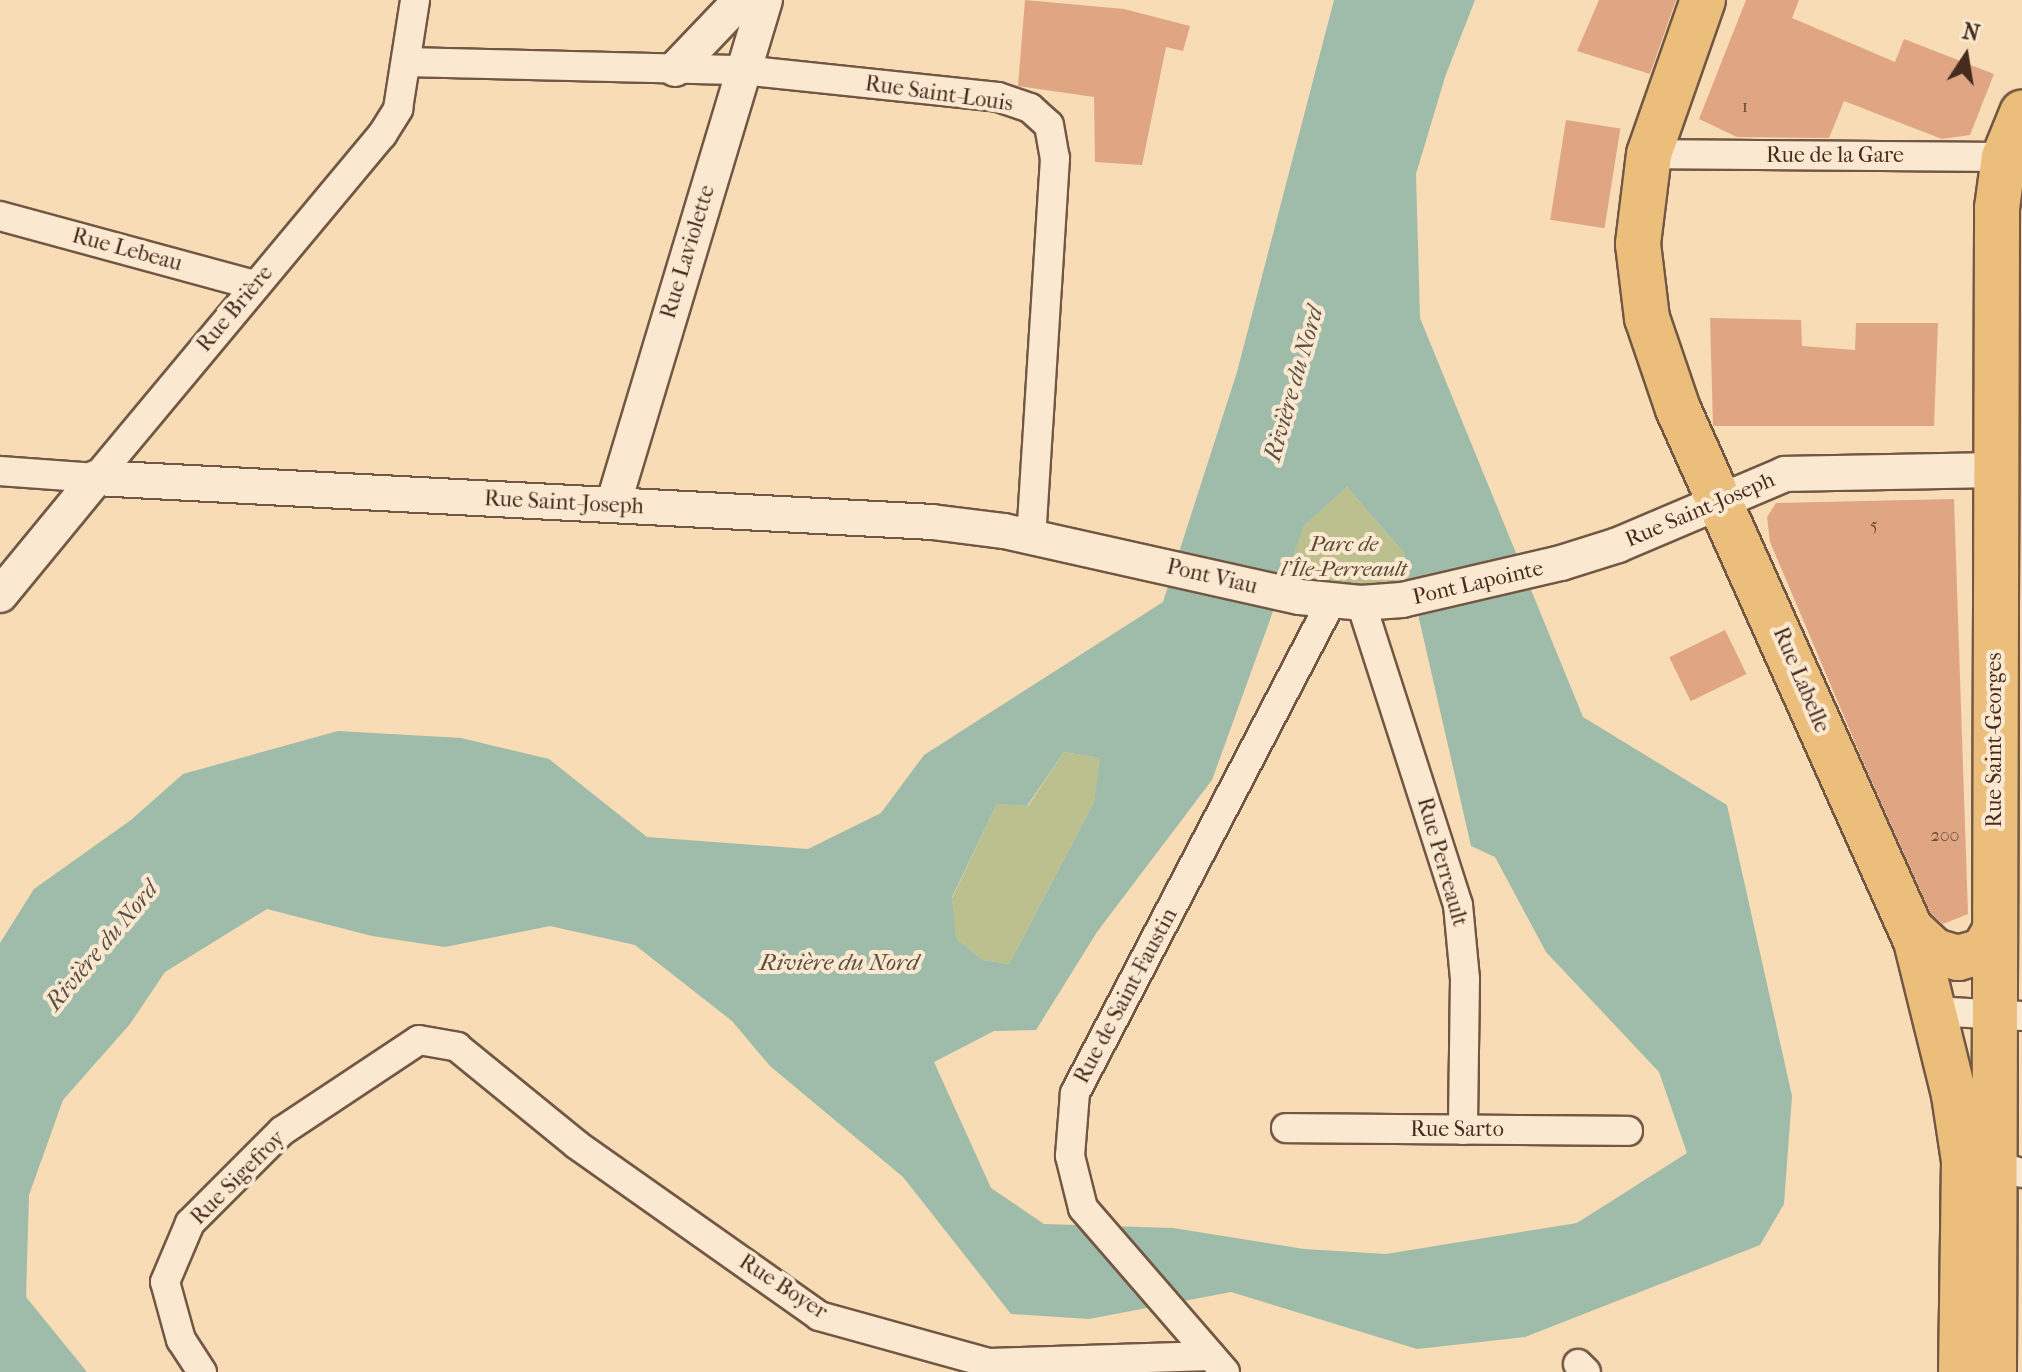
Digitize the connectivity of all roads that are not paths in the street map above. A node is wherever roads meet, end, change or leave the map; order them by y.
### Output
1 (415, 0) edge
2 (741, 0) edge
3 (765, 0) edge
4 (1703, 0) edge
5 (409, 62) junction
6 (675, 69) junction
7 (742, 70) junction
8 (2022, 113) edge
9 (1649, 154) junction
10 (2013, 157) edge
11 (0, 216) edge
12 (254, 285) junction
13 (1993, 470) junction
14 (0, 471) edge
15 (96, 478) junction
16 (1722, 501) junction
17 (613, 505) junction
18 (1031, 537) junction
19 (1124, 557) joint
20 (1554, 566) joint
21 (0, 595) edge
22 (1330, 601) junction
23 (1911, 929) junction
24 (1994, 932) junction
25 (1933, 1011) junction
26 (2008, 1015) edge
27 (419, 1040) joint
28 (1286, 1128) dead end
29 (1463, 1130) junction
30 (1628, 1131) dead end
31 (2008, 1169) edge
32 (1218, 1364) edge
33 (988, 1368) edge
34 (202, 1372) edge
35 (1961, 1372) edge
36 (1994, 1372) edge

1 - 5 street, Rue Brière
2 - 6 street
3 - 7 street, Rue Laviolette
4 - 9 main road, Rue Labelle
5 - 6 street, Rue Saint-Louis
5 - 12 street, Rue Brière
6 - 7 street, Rue Saint-Louis
7 - 17 street, Rue Laviolette
7 - 18 street, Rue Saint-Louis
8 - 10 main road, Rue Saint-Georges
9 - 10 street, Rue de la Gare
9 - 16 main road, Rue Labelle
10 - 13 main road, Rue Saint-Georges
11 - 12 street, Rue Lebeau
12 - 15 street, Rue Brière
13 - 16 street, Rue Saint-Joseph
13 - 24 main road, Rue Saint-Georges
14 - 15 street, Rue Saint-Joseph
15 - 17 street, Rue Saint-Joseph
15 - 21 street, Rue Brière
16 - 20 street, Rue Saint-Joseph
16 - 23 main road, Rue Labelle
17 - 18 street, Rue Saint-Joseph
18 - 19 street, Rue Saint-Joseph
19 - 22 street, Pont Viau
20 - 22 street, Pont Lapointe
22 - 29 street, Rue Perreault
22 - 32 street, Rue de Saint-Faustin
23 - 24 main road
23 - 25 main road, Rue Labelle
24 - 26 main road, Rue Saint-Georges
25 - 26 street
25 - 35 main road, Rue Labelle
26 - 31 main road, Rue Saint-Georges
27 - 33 street, Rue Boyer
27 - 34 street, Rue Sigefroy
28 - 29 street, Rue Sarto
29 - 30 street, Rue Sarto
31 - 36 main road, Rue Saint-Georges
32 - 33 street, Rue Boyer

